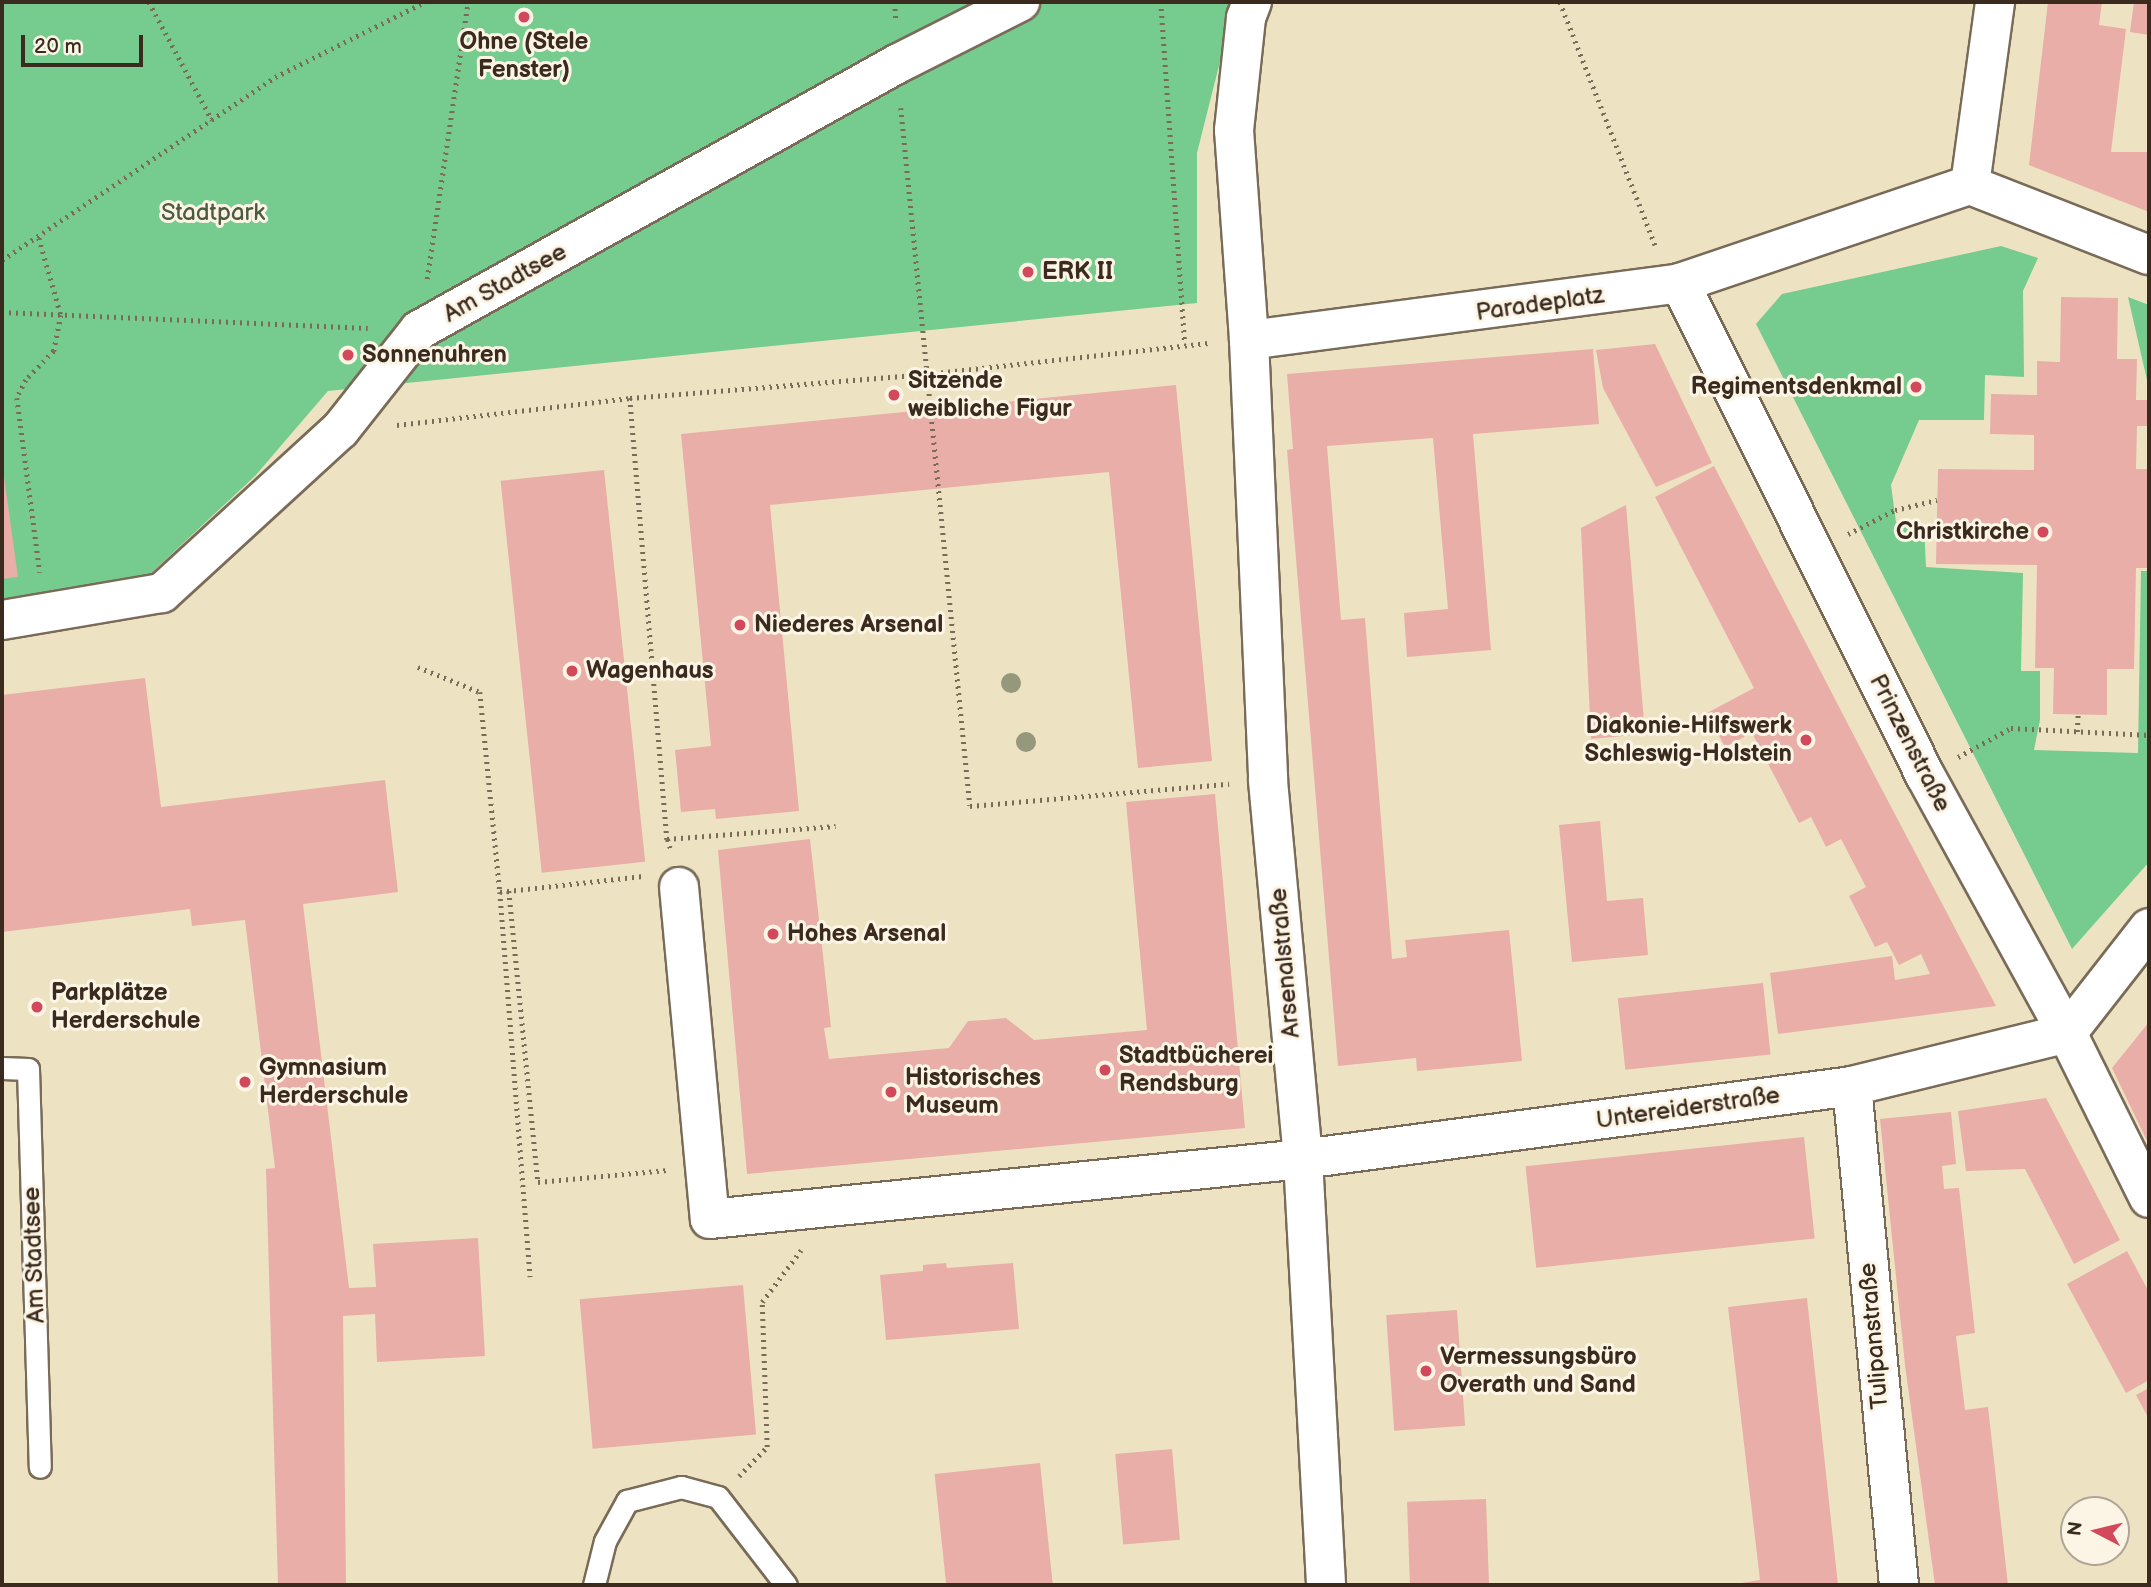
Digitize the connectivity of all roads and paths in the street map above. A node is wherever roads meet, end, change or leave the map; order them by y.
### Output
1 (149, 2) edge
2 (425, 2) edge
3 (468, 2) edge
4 (1020, 2) edge
5 (1161, 2) edge
6 (1252, 2) edge
7 (1560, 2) edge
8 (1995, 2) edge
9 (897, 64) junction
10 (212, 120) junction
11 (1970, 185) junction
12 (39, 238) junction
13 (2149, 255) edge
14 (2, 260) edge
15 (1680, 284) junction
16 (2, 312) edge
17 (61, 315) junction
18 (419, 330) junction
19 (1249, 340) junction
20 (1185, 344) junction
21 (927, 374) junction
22 (630, 398) junction
23 (340, 430) junction
24 (1937, 500) dead end
25 (1813, 552) junction
26 (45, 612) junction
27 (2, 620) edge
28 (418, 667) dead end
29 (2078, 715) dead end
30 (2077, 732) junction
31 (2149, 736) edge
32 (1925, 775) junction
33 (1268, 781) junction
34 (835, 826) dead end
35 (667, 839) junction
36 (679, 880) junction
37 (509, 891) junction
38 (500, 892) junction
39 (2149, 928) edge
40 (2067, 1033) junction
41 (2, 1068) edge
42 (1852, 1086) junction
43 (1303, 1159) junction
44 (705, 1166) junction
45 (2149, 1198) edge
46 (831, 1210) junction
47 (530, 1277) dead end
48 (40, 1467) dead end
49 (718, 1497) junction
50 (594, 1585) edge
51 (786, 1585) edge
52 (1326, 1585) edge
53 (1899, 1585) edge

1 - 10 path
2 - 10 path
3 - 18 path
4 - 9 street, Am Stadtsee
5 - 20 path
6 - 19 street
7 - 15 path
8 - 11 street
9 - 18 street, Am Stadtsee
9 - 21 path
10 - 12 path
11 - 13 street
11 - 15 street, Paradeplatz
12 - 14 path
12 - 17 path
15 - 19 street, Paradeplatz
15 - 25 street, Prinzenstraße
16 - 17 path
17 - 18 path
17 - 26 path
18 - 23 street, Am Stadtsee
19 - 20 path
19 - 33 street, Arsenalstraße
20 - 21 path
21 - 22 path
21 - 33 path
22 - 23 path
22 - 35 path
23 - 26 street, Am Stadtsee
24 - 25 path
25 - 32 street, Prinzenstraße
26 - 27 street, Am Stadtsee
28 - 38 path
29 - 30 path
30 - 31 path
30 - 32 path
32 - 40 street, Prinzenstraße
33 - 43 street, Arsenalstraße
34 - 35 path
35 - 36 path
36 - 37 path
36 - 44 street
37 - 38 path
37 - 44 path
38 - 47 path
39 - 40 street
40 - 42 street, Untereiderstraße
40 - 45 street, Prinzenstraße
41 - 48 lane, Am Stadtsee
42 - 43 street, Untereiderstraße
42 - 53 street, Tulipanstraße
43 - 46 street, Untereiderstraße
43 - 52 street, Arsenalstraße
44 - 46 street, Untereiderstraße
46 - 49 path
49 - 50 lane
49 - 51 lane

